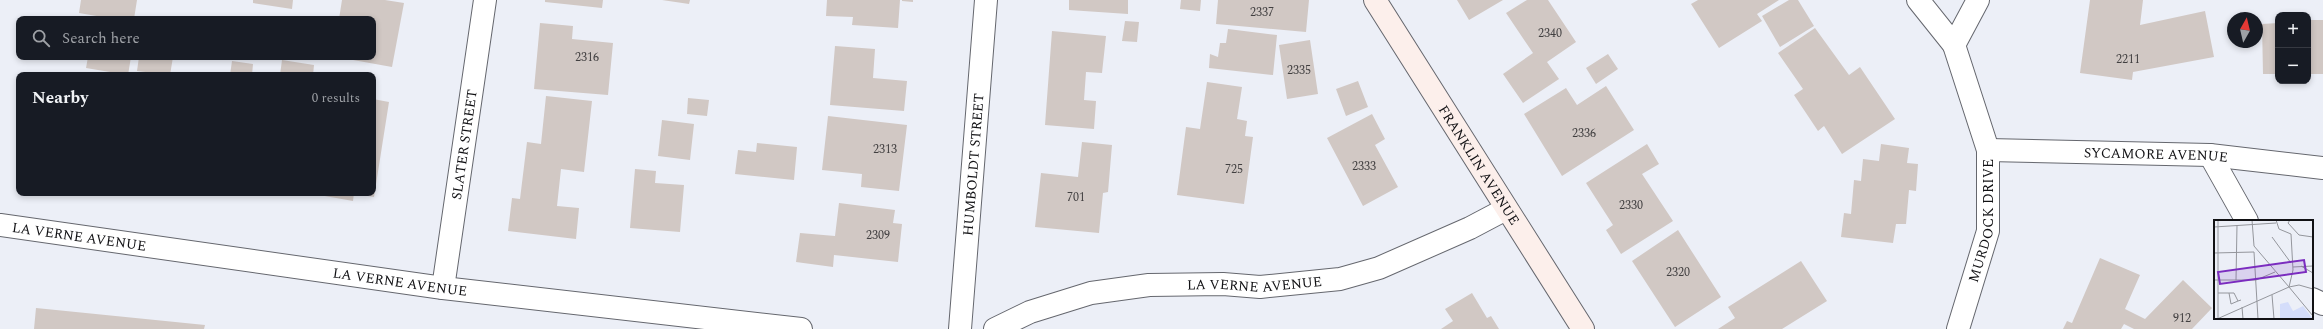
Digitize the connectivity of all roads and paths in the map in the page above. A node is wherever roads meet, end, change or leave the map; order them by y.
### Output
1 (485, 0) edge
2 (986, 0) edge
3 (1375, 0) edge
4 (1918, 0) edge
5 (1978, 0) edge
6 (1954, 45) junction
7 (1988, 150) junction
8 (2210, 155) junction
9 (2323, 168) edge
10 (1506, 209) junction
11 (2246, 220) edge
12 (0, 225) edge
13 (443, 288) junction
14 (2313, 299) edge
15 (2323, 304) edge
16 (801, 329) edge
17 (960, 329) edge
18 (995, 329) edge
19 (1583, 329) edge
20 (1958, 329) edge

1 - 13 street, SLATER STREET
2 - 17 street, HUMBOLDT STREET
3 - 10 street, FRANKLIN AVENUE
4 - 6 street
5 - 6 street
6 - 7 street, MURDOCK DRIVE
7 - 8 street, SYCAMORE AVENUE
7 - 20 street, MURDOCK DRIVE
8 - 9 street, SYCAMORE AVENUE
8 - 11 street
10 - 18 street, LA VERNE AVENUE
10 - 19 street, FRANKLIN AVENUE
12 - 13 street, LA VERNE AVENUE
13 - 16 street, LA VERNE AVENUE
14 - 15 street

